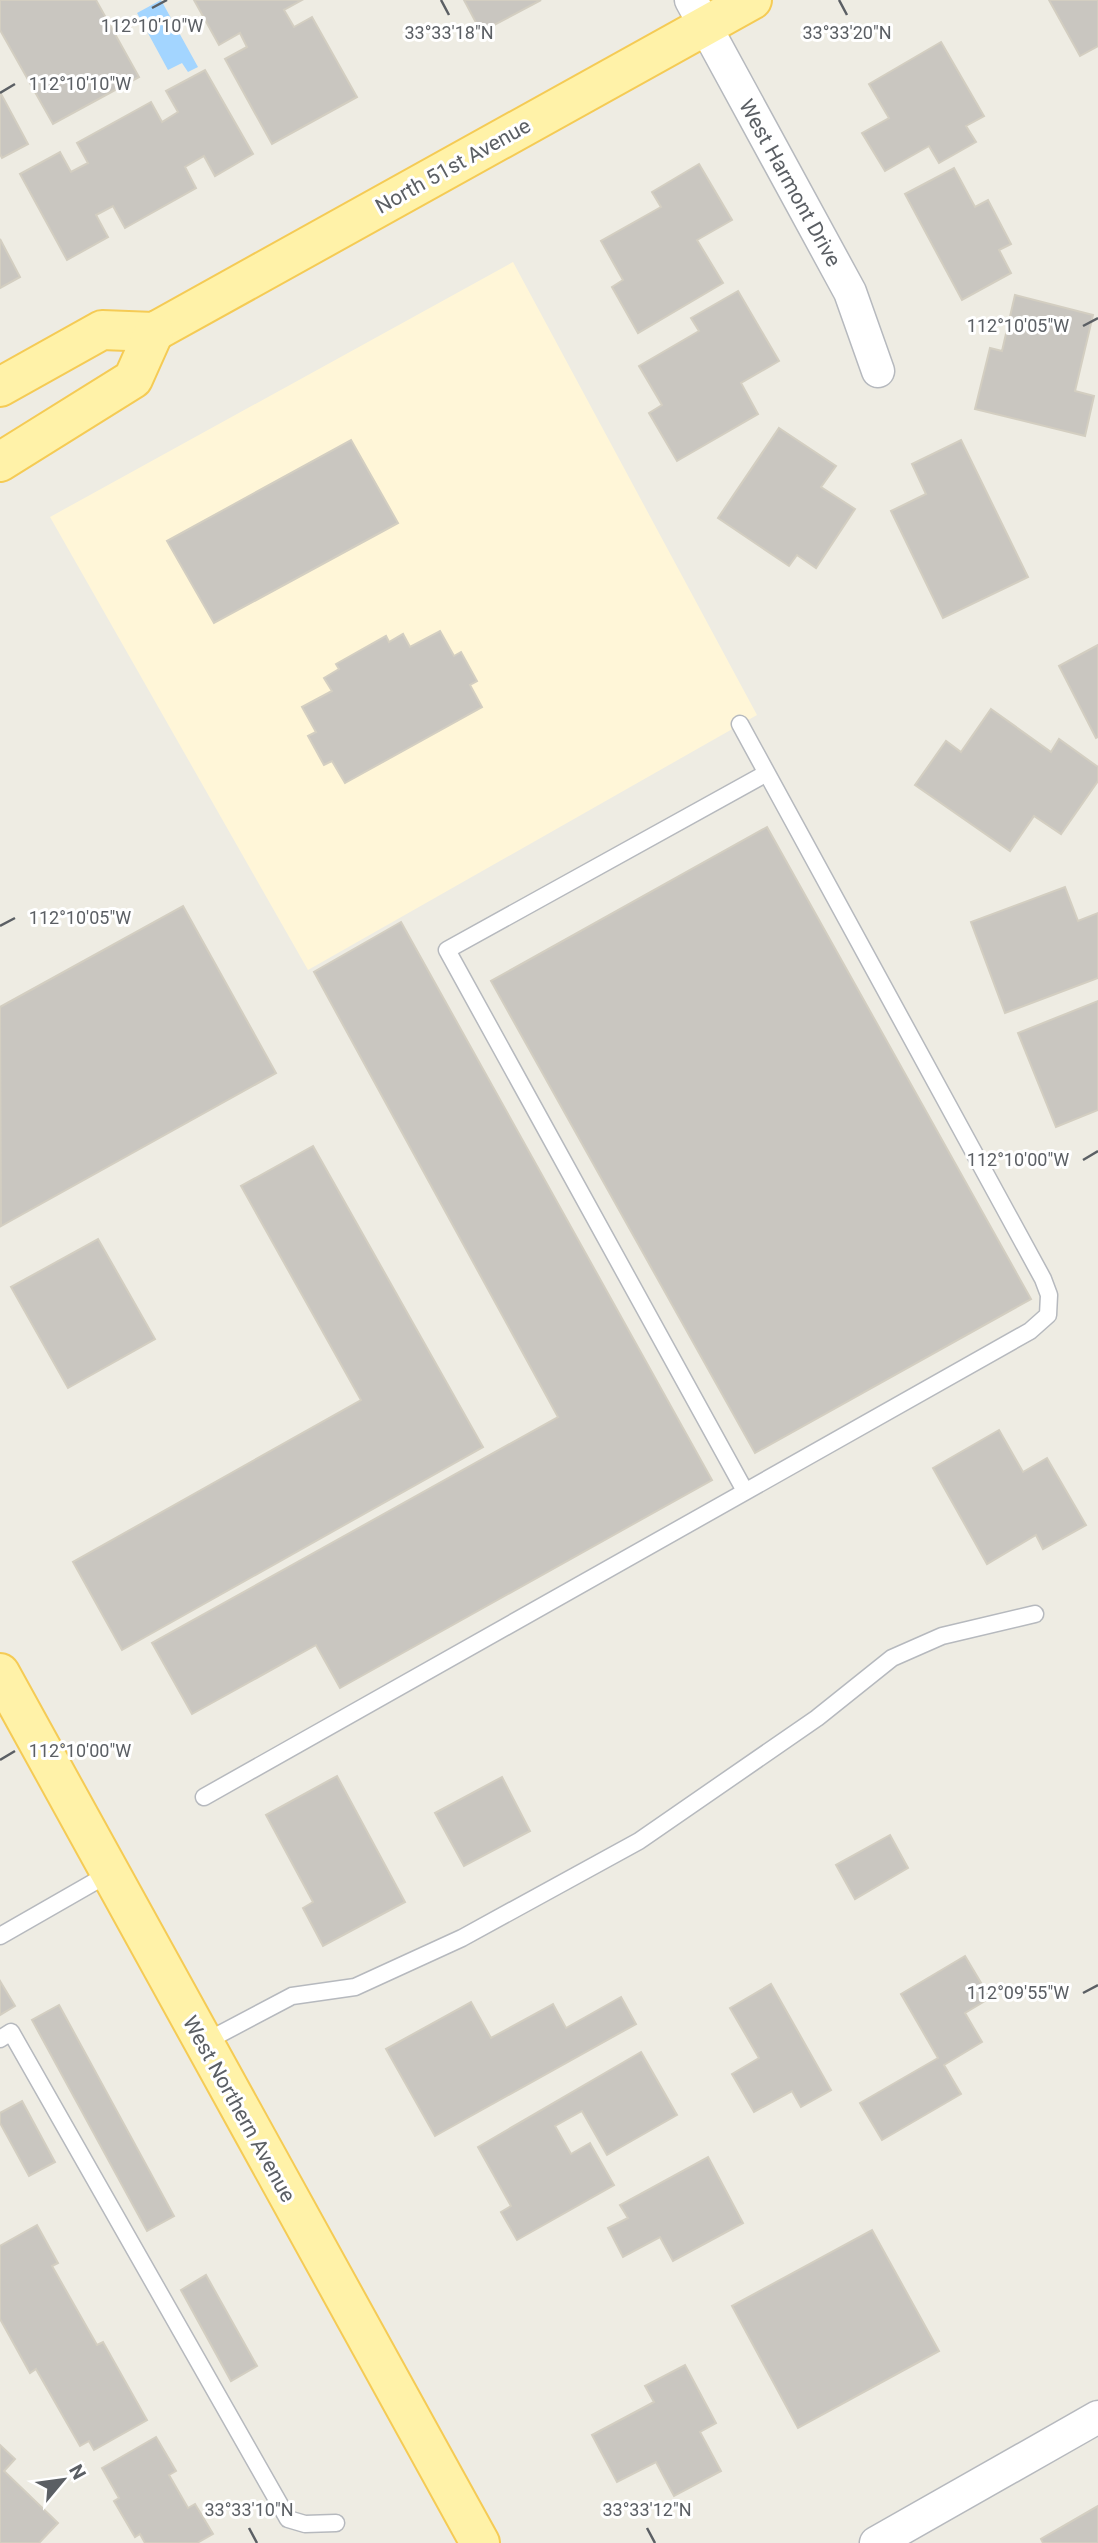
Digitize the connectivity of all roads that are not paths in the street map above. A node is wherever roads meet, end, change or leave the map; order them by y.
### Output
1 (752, 0) edge
2 (699, 13) edge
3 (154, 332) junction
4 (878, 371) dead end
5 (0, 387) edge
6 (0, 462) edge
7 (740, 724) dead end
8 (765, 774) junction
9 (745, 1491) junction
10 (1035, 1614) dead end
11 (0, 1673) edge
12 (204, 1797) dead end
13 (110, 1873) junction
14 (0, 1936) edge
15 (0, 2039) edge
16 (203, 2043) junction
17 (1098, 2417) edge
18 (336, 2523) dead end
19 (480, 2543) edge
20 (876, 2543) edge

1 - 2 main road, North 51st Avenue
2 - 3 main road, North 51st Avenue
2 - 4 street, West Harmont Drive
3 - 5 main road
3 - 6 main road
7 - 8 lane
8 - 9 lane
8 - 9 lane
9 - 12 lane
10 - 16 lane
11 - 13 main road, West Northern Avenue
13 - 14 lane
13 - 16 main road, West Northern Avenue
15 - 18 lane
16 - 19 main road, West Northern Avenue
17 - 20 street

